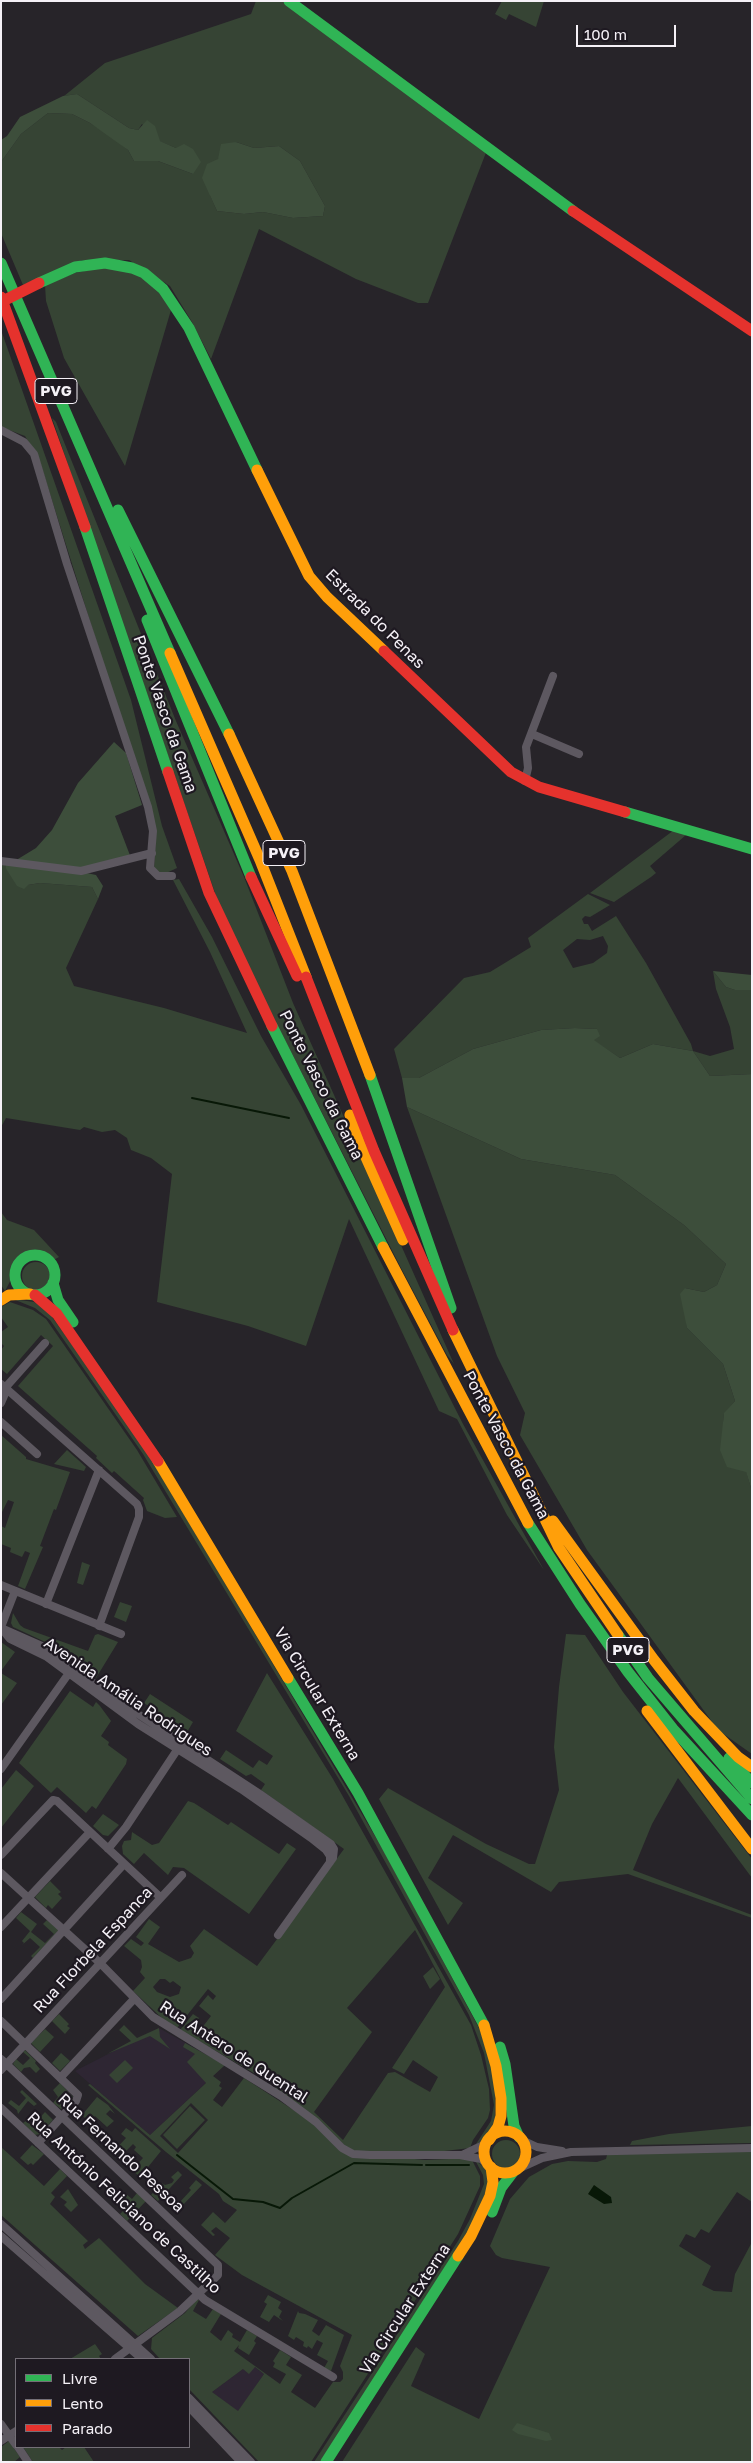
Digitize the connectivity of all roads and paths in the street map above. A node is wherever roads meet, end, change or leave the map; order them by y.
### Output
1 (288, 1) edge
2 (1, 263) edge
3 (1, 297) edge
4 (1, 302) edge
5 (752, 331) edge
6 (38, 348) junction
7 (1, 430) edge
8 (553, 676) dead end
9 (532, 734) junction
10 (579, 754) dead end
11 (525, 781) junction
12 (752, 849) edge
13 (152, 854) junction
14 (1, 861) edge
15 (172, 876) dead end
16 (15, 1274) junction
17 (53, 1283) junction
18 (1, 1293) edge
19 (33, 1294) junction
20 (1, 1300) edge
21 (45, 1343) dead end
22 (476, 1380) junction
23 (4, 1387) edge
24 (1, 1403) edge
25 (1, 1422) edge
26 (37, 1454) dead end
27 (98, 1470) junction
28 (528, 1485) junction
29 (525, 1518) junction
30 (562, 1533) junction
31 (1, 1585) edge
32 (15, 1591) junction
33 (46, 1604) junction
34 (99, 1626) junction
35 (1, 1628) edge
36 (121, 1634) dead end
37 (68, 1673) junction
38 (179, 1746) junction
39 (752, 1767) edge
40 (1, 1769) edge
41 (752, 1783) edge
42 (752, 1799) edge
43 (752, 1815) edge
44 (90, 1832) junction
45 (108, 1849) junction
46 (752, 1849) edge
47 (1, 1855) edge
48 (124, 1864) junction
49 (1, 1872) edge
50 (182, 1875) dead end
51 (29, 1898) junction
52 (160, 1898) junction
53 (1, 1927) edge
54 (64, 1930) junction
55 (278, 1934) dead end
56 (100, 1963) junction
57 (1, 1998) edge
58 (134, 1999) junction
59 (1, 2021) edge
60 (25, 2044) junction
61 (3, 2064) edge
62 (61, 2077) junction
63 (1, 2108) edge
64 (62, 2116) junction
65 (520, 2138) junction
66 (488, 2141) junction
67 (38, 2143) junction
68 (752, 2148) edge
69 (571, 2152) junction
70 (460, 2155) junction
71 (490, 2166) junction
72 (516, 2170) junction
73 (4, 2228) edge
74 (1, 2236) edge
75 (198, 2294) junction
76 (133, 2346) junction
77 (115, 2358) edge
78 (141, 2358) edge
79 (150, 2358) edge
80 (333, 2377) dead end
81 (190, 2399) edge
82 (190, 2409) edge
83 (1, 2424) edge
84 (13, 2433) edge
85 (1, 2442) edge
86 (18, 2448) edge
87 (28, 2462) edge
88 (241, 2462) edge
89 (251, 2462) edge
90 (326, 2462) edge
91 (336, 2462) edge

1 - 5 main road
2 - 6 main road, Ponte Vasco da Gama / PVG
3 - 29 main road, Ponte Vasco da Gama / PVG
4 - 11 main road, Estrada do Penas, bridge
6 - 22 main road, Ponte Vasco da Gama / PVG
6 - 22 main road, Ponte Vasco da Gama / PVG
7 - 13 street
8 - 9 street
9 - 10 street
9 - 11 street
11 - 12 main road, Estrada do Penas
13 - 14 street
13 - 15 street
16 - 17 main road
16 - 18 main road
16 - 19 main road
17 - 19 main road
17 - 65 main road, Via Circular Externa
19 - 20 main road
19 - 66 main road, Via Circular Externa
21 - 23 street
22 - 28 main road, Ponte Vasco da Gama / PVG
23 - 24 street
23 - 27 street
25 - 26 street
27 - 33 street
27 - 34 street
28 - 30 main road
28 - 42 main road, Ponte Vasco da Gama / PVG
29 - 43 main road, Ponte Vasco da Gama / PVG
29 - 46 main road
30 - 39 main road
30 - 41 main road
31 - 32 street
32 - 33 street
32 - 35 street
33 - 34 street
34 - 36 street
35 - 37 street, Avenida Amália Rodrigues
35 - 38 street, Avenida Amália Rodrigues
37 - 38 street, Avenida Amália Rodrigues
37 - 40 street
38 - 45 street
38 - 55 street, Avenida Amália Rodrigues
44 - 45 street
44 - 47 street
44 - 51 street
45 - 48 street
48 - 52 street
48 - 54 street
49 - 51 street, Rua Antero de Quental
50 - 52 street, Rua Florbela Espanca
51 - 53 street
51 - 54 street, Rua Antero de Quental
52 - 56 street, Rua Florbela Espanca
54 - 56 street, Rua Antero de Quental
54 - 57 street
56 - 58 street, Rua Antero de Quental
56 - 60 street, Rua Florbela Espanca
58 - 62 street
58 - 70 street, Rua Antero de Quental
59 - 60 street
60 - 61 street, Rua Florbela Espanca
60 - 62 street
61 - 64 street, Rua Fernando Pessoa
62 - 64 street
63 - 67 street, Rua António Feliciano de Castilho
64 - 67 street
64 - 75 street, Rua Fernando Pessoa
65 - 66 main road
65 - 69 street
65 - 72 main road
66 - 70 street, Rua Antero de Quental
66 - 71 main road
67 - 75 street, Rua António Feliciano de Castilho
68 - 69 street
69 - 72 street
70 - 71 street, Rua Antero de Quental
71 - 72 main road
71 - 90 main road, Via Circular Externa
72 - 91 main road, Via Circular Externa
73 - 76 street
74 - 76 street
75 - 76 street
75 - 80 street, Rua António Feliciano de Castilho
76 - 77 street
76 - 78 street
76 - 79 street
81 - 89 street
82 - 88 street
83 - 84 street
84 - 85 street
86 - 87 street

